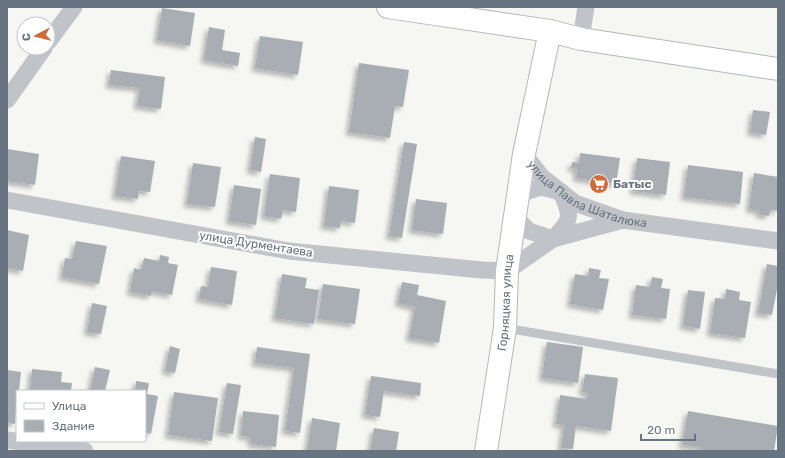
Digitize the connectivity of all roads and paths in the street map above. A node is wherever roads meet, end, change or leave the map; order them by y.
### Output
1 (74, 7) edge
2 (388, 7) edge
3 (586, 7) edge
4 (550, 30) junction
5 (56, 31) edge
6 (581, 39) junction
7 (38, 56) edge
8 (778, 69) edge
9 (7, 100) edge
10 (524, 154) junction
11 (561, 192) junction
12 (518, 194) junction
13 (7, 200) edge
14 (515, 217) junction
15 (623, 220) junction
16 (553, 239) junction
17 (778, 241) edge
18 (507, 271) junction
19 (505, 328) junction
20 (778, 374) edge
21 (21, 442) edge
22 (85, 451) edge
23 (486, 451) edge

1 - 5 street
2 - 4 street
3 - 6 street
4 - 6 street
4 - 10 street, улица Павла Шаталюка
6 - 8 street
7 - 9 street
10 - 11 street, улица Павла Шаталюка
10 - 12 street, Горняцкая улица
11 - 12 street
11 - 15 street, улица Павла Шаталюка
11 - 16 street
12 - 14 street, Горняцкая улица
13 - 18 street, улица Дурментаева
14 - 16 street
14 - 18 street, Горняцкая улица
15 - 16 street
15 - 17 street, улица Павла Шаталюка
16 - 18 street
18 - 19 street, Горняцкая улица
19 - 20 lane
19 - 23 street, Горняцкая улица
21 - 22 street

